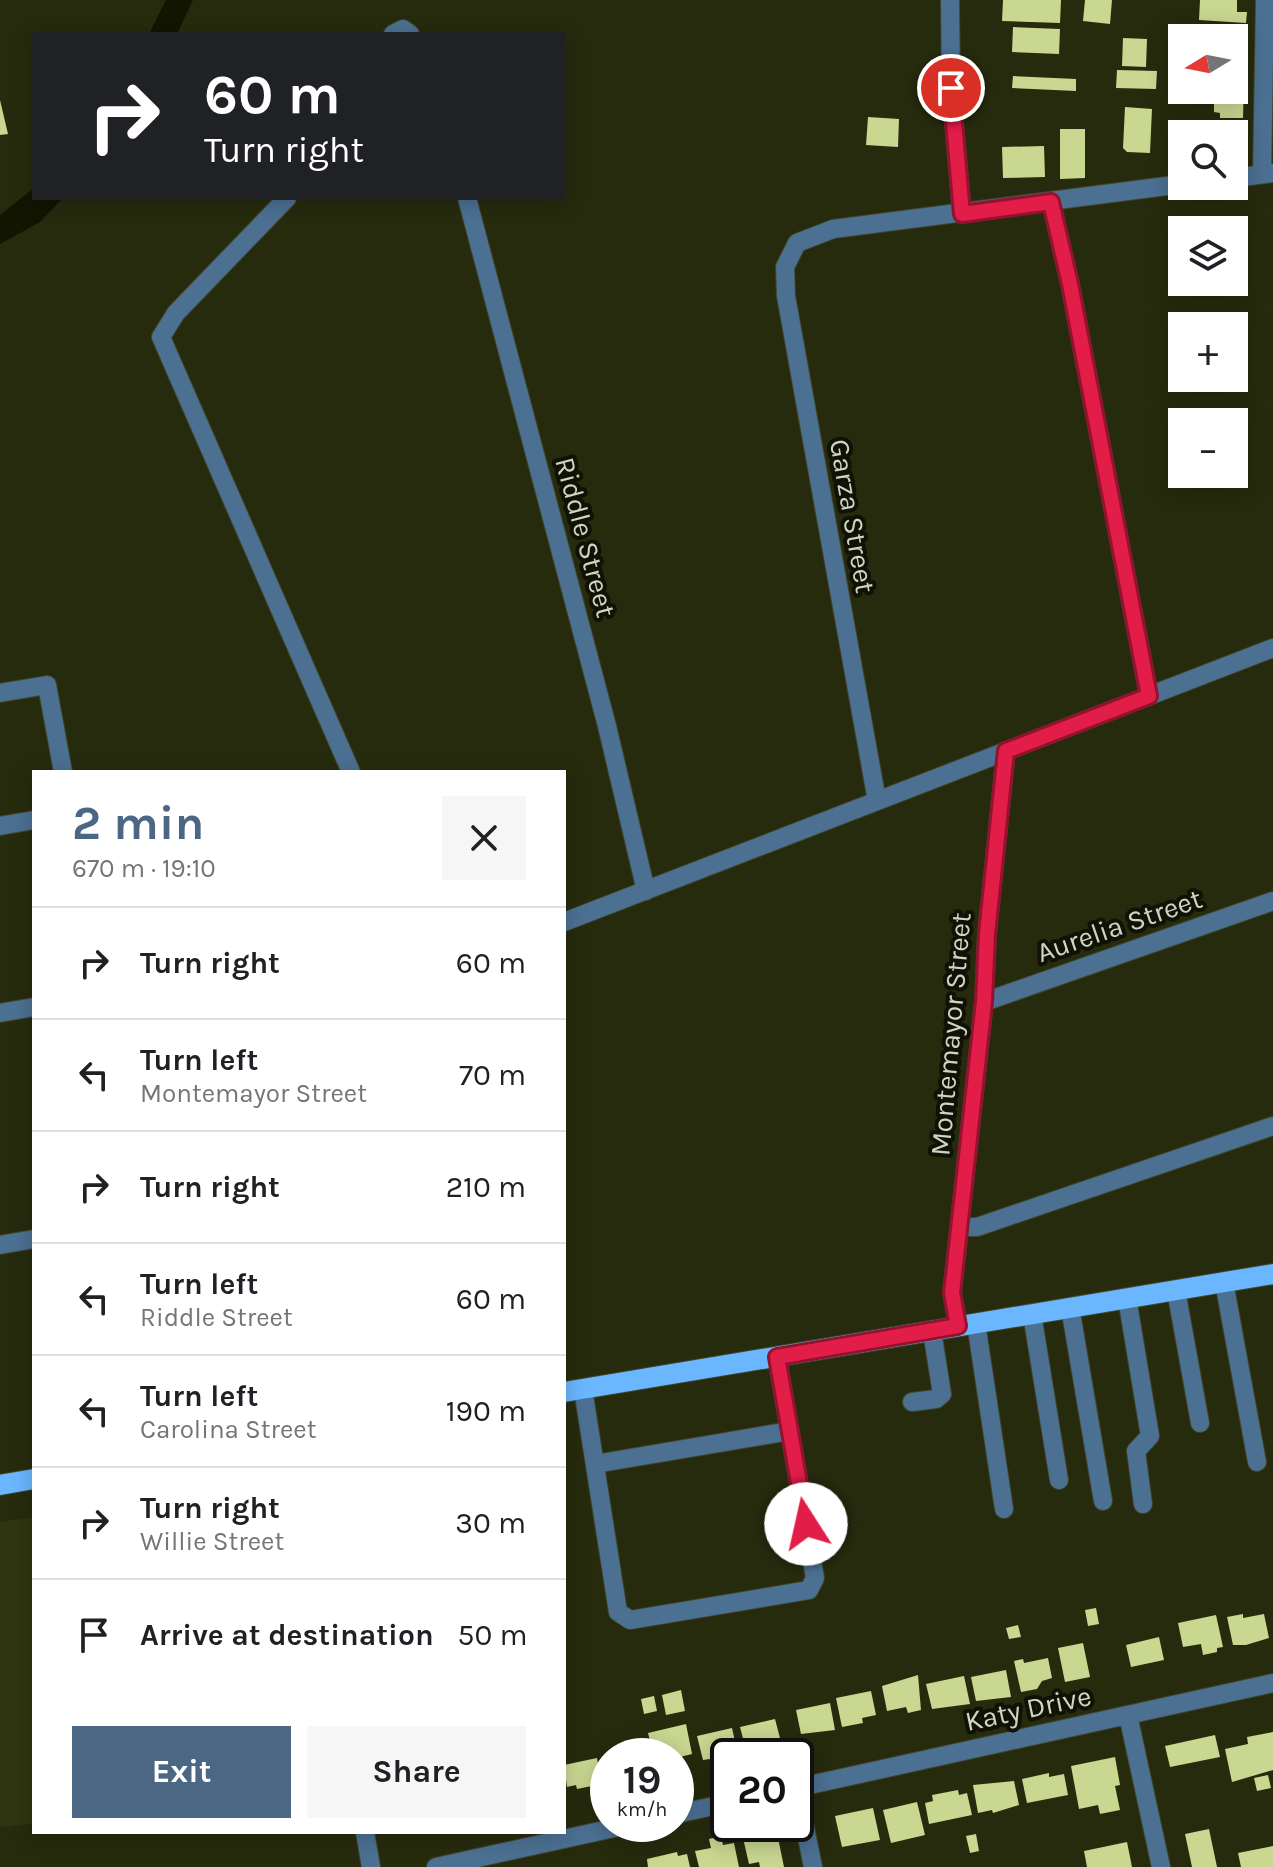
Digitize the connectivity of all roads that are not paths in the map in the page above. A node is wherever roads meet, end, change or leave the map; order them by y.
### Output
1 (950, 0) edge
2 (1265, 0) edge
3 (1267, 174) edge
4 (1168, 186) edge
5 (285, 200) edge
6 (467, 200) edge
7 (1051, 202) junction
8 (962, 214) junction
9 (1273, 648) edge
10 (0, 693) edge
11 (1149, 696) junction
12 (1006, 751) junction
13 (63, 770) edge
14 (350, 770) edge
15 (877, 801) junction
16 (32, 820) edge
17 (0, 826) edge
18 (646, 891) junction
19 (1273, 901) edge
20 (566, 921) edge
21 (984, 1002) junction
22 (32, 1007) edge
23 (0, 1013) edge
24 (1273, 1126) edge
25 (961, 1227) junction
26 (32, 1239) edge
27 (0, 1245) edge
28 (1273, 1274) edge
29 (1224, 1282) junction
30 (1176, 1290) junction
31 (1127, 1298) junction
32 (1070, 1307) junction
33 (1032, 1314) junction
34 (967, 1325) junction
35 (932, 1331) junction
36 (777, 1357) junction
37 (574, 1391) edge
38 (912, 1402) dead end
39 (1200, 1423) dead end
40 (790, 1431) junction
41 (1257, 1462) dead end
42 (595, 1464) junction
43 (32, 1479) edge
44 (1059, 1480) dead end
45 (0, 1485) edge
46 (1103, 1501) dead end
47 (1143, 1504) dead end
48 (1004, 1509) dead end
49 (1273, 1683) edge
50 (1128, 1715) junction
51 (814, 1784) edge
52 (590, 1833) edge
53 (365, 1834) edge
54 (808, 1842) edge
55 (371, 1867) edge
56 (436, 1867) edge
57 (813, 1867) edge
58 (1161, 1867) edge

1 - 8 street
2 - 3 street
4 - 7 street
5 - 14 street
6 - 18 street, Riddle Street
7 - 8 street
7 - 11 street
8 - 15 street, Garza Street
9 - 11 street
10 - 13 street
11 - 12 street
12 - 15 street
12 - 21 street, Montemayor Street
15 - 18 street
16 - 17 street
18 - 20 street
19 - 21 street, Aurelia Street
21 - 25 street, Montemayor Street
22 - 23 street
24 - 25 street
25 - 34 street, Montemayor Street
26 - 27 street
28 - 29 main road
29 - 30 main road
29 - 41 street
30 - 31 main road
30 - 39 street
31 - 32 main road
31 - 47 street
32 - 33 main road
32 - 46 street
33 - 34 main road
33 - 44 street
34 - 35 main road
34 - 48 street, Montemayor Street
35 - 36 main road
35 - 38 street
36 - 37 main road
36 - 40 street
37 - 42 street
40 - 42 street
40 - 42 street
43 - 45 main road
49 - 50 street, Katy Drive
50 - 51 street, Katy Drive
50 - 58 street
52 - 56 street
53 - 55 street
54 - 57 street

